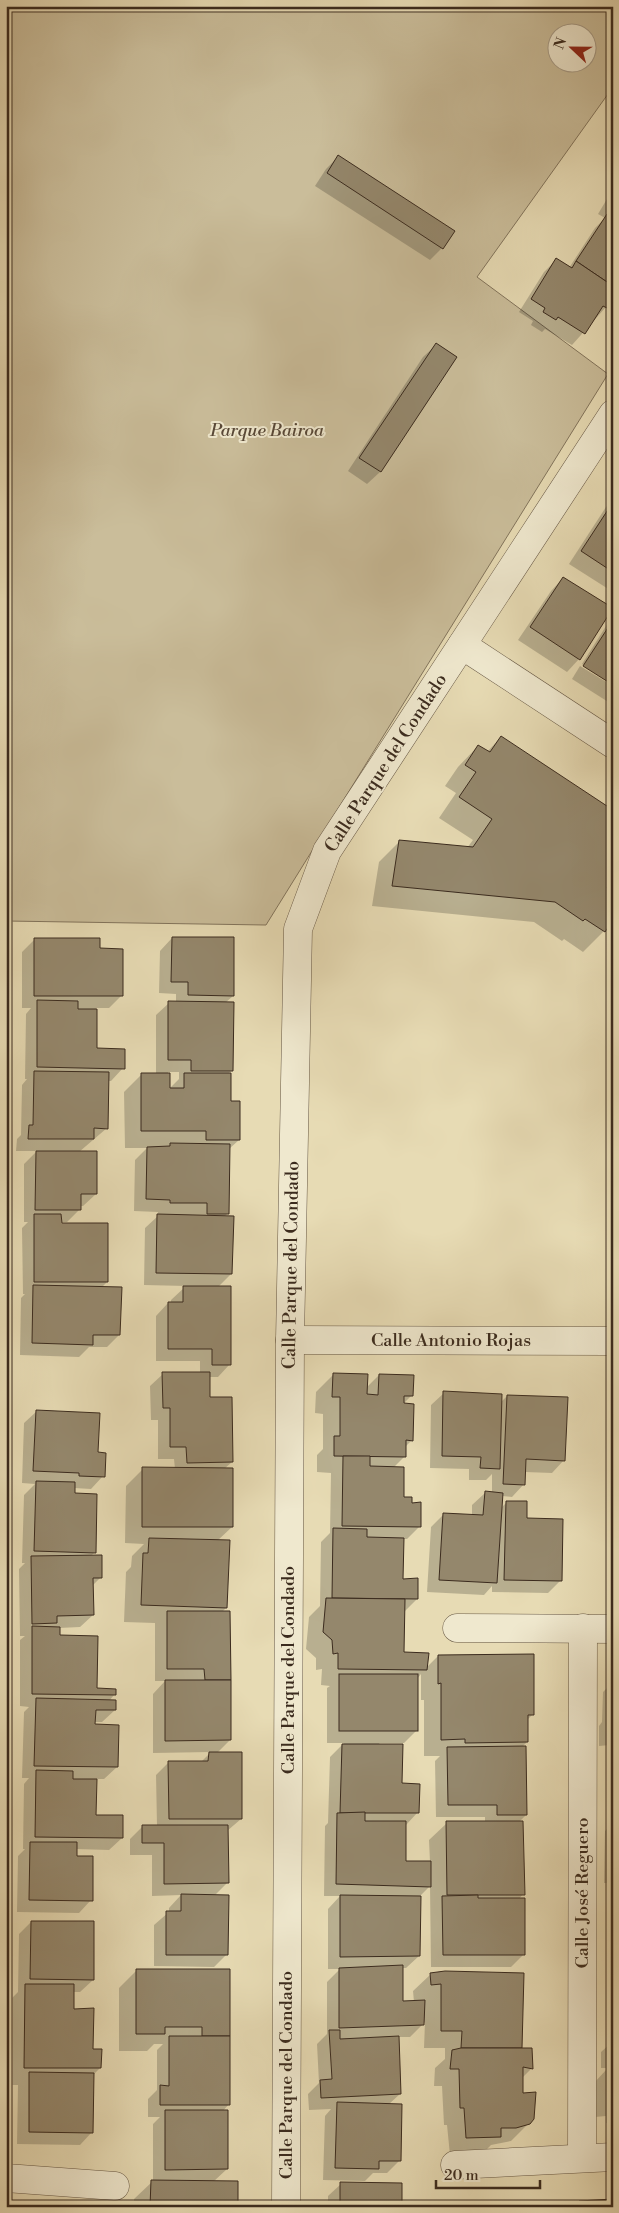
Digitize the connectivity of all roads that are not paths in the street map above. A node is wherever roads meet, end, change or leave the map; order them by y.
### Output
1 (613, 414) edge
2 (462, 645) junction
3 (613, 744) edge
4 (290, 1340) junction
5 (613, 1341) edge
6 (457, 1628) dead end
7 (583, 1628) junction
8 (613, 1629) edge
9 (613, 2157) edge
10 (582, 2158) junction
11 (455, 2165) dead end
12 (6, 2178) edge
13 (115, 2186) dead end
14 (286, 2207) edge

1 - 2 street, Calle Parque del Condado
2 - 3 street
2 - 4 street, Calle Parque del Condado
4 - 5 street, Calle Antonio Rojas
4 - 14 street, Calle Parque del Condado
6 - 7 street
7 - 8 street
7 - 10 street, Calle José Reguero
9 - 10 street
10 - 11 street
12 - 13 street

